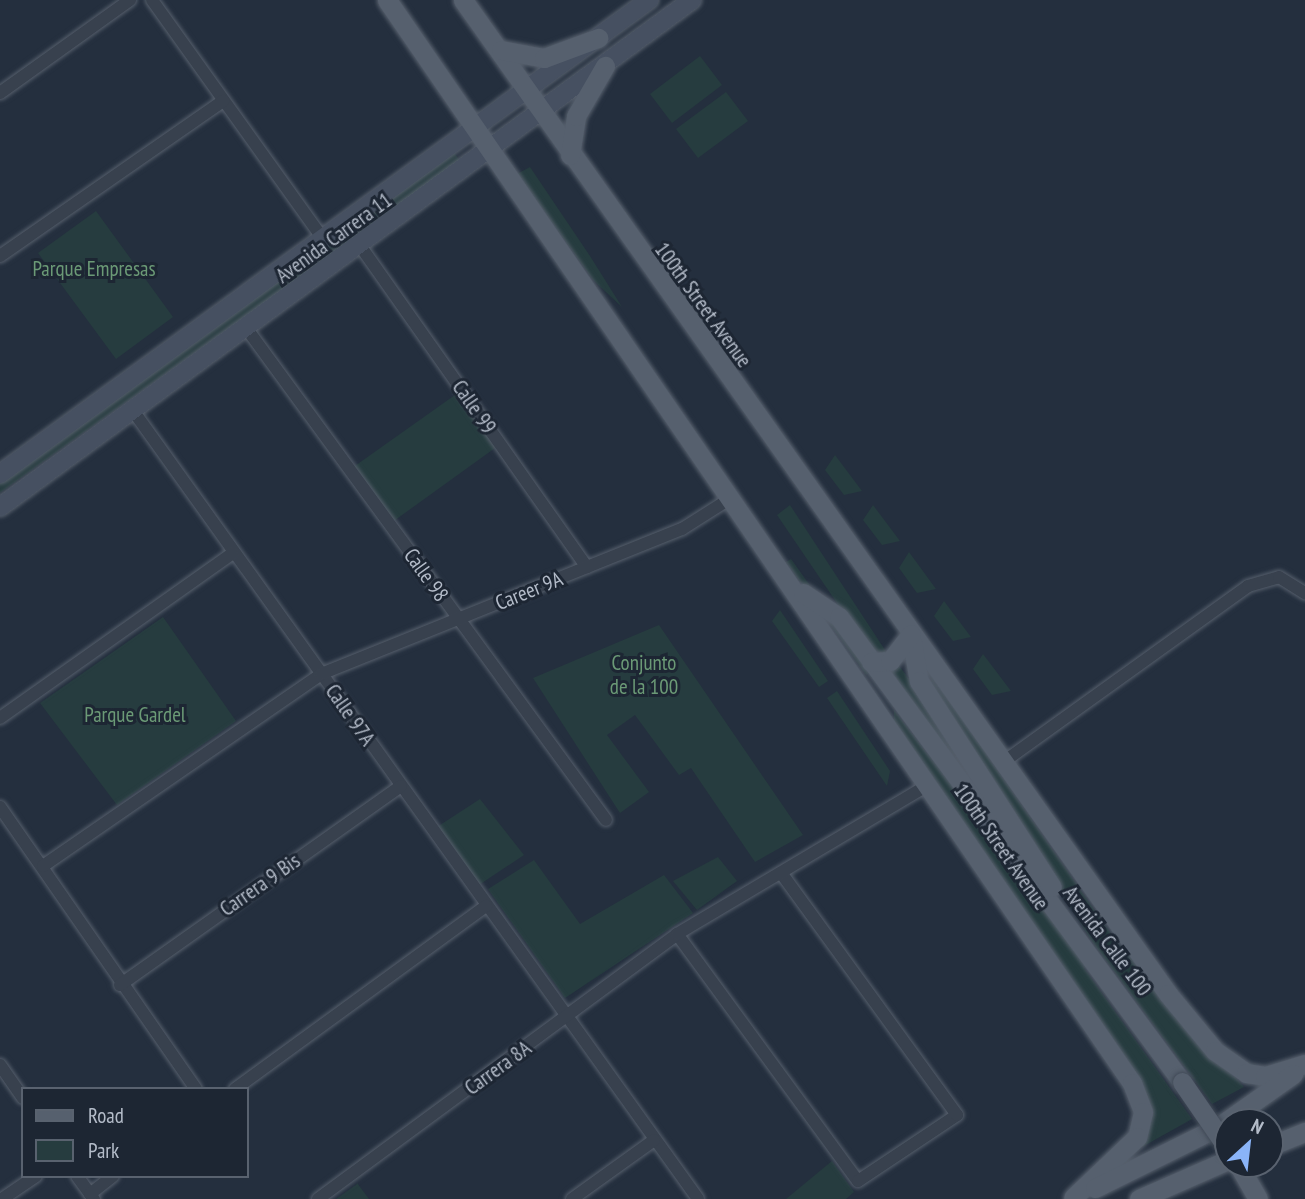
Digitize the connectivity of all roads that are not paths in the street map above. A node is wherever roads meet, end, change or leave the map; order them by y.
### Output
1 (130, 0) edge
2 (152, 0) edge
3 (387, 0) edge
4 (463, 0) edge
5 (649, 0) edge
6 (692, 0) edge
7 (598, 38) junction
8 (500, 50) junction
9 (605, 66) junction
10 (528, 91) junction
11 (0, 93) edge
12 (223, 101) junction
13 (542, 112) junction
14 (477, 129) junction
15 (491, 150) junction
16 (570, 155) junction
17 (324, 240) junction
18 (361, 247) junction
19 (0, 256) edge
20 (247, 330) junction
21 (134, 412) junction
22 (0, 474) edge
23 (732, 498) junction
24 (0, 507) edge
25 (232, 554) junction
26 (587, 567) junction
27 (793, 587) junction
28 (1305, 593) edge
29 (458, 619) junction
30 (911, 634) junction
31 (871, 662) junction
32 (321, 674) junction
33 (860, 683) junction
34 (896, 696) junction
35 (0, 718) edge
36 (1002, 763) junction
37 (930, 784) junction
38 (401, 786) junction
39 (0, 807) edge
40 (606, 820) dead end
41 (43, 866) junction
42 (780, 873) junction
43 (486, 906) junction
44 (677, 934) junction
45 (1097, 963) junction
46 (120, 985) junction
47 (565, 1019) junction
48 (0, 1065) edge
49 (1305, 1065) edge
50 (195, 1087) edge
51 (237, 1087) edge
52 (21, 1095) edge
53 (1214, 1129) edge
54 (1305, 1132) edge
55 (654, 1140) junction
56 (1284, 1140) edge
57 (1214, 1167) edge
58 (33, 1178) edge
59 (79, 1178) edge
60 (111, 1178) edge
61 (1247, 1178) edge
62 (1155, 1194) edge
63 (1257, 1194) edge
64 (92, 1196) edge
65 (2, 1199) edge
66 (318, 1199) edge
67 (572, 1199) edge
68 (698, 1199) edge
69 (1072, 1199) edge
70 (1139, 1199) edge

1 - 11 street
2 - 12 street
3 - 14 main road, 100th Street Avenue
4 - 8 main road, 100th Street Avenue
5 - 7 main road, Avenida Carrera 11
6 - 9 main road, Avenida Carrera 11
7 - 8 main road
7 - 10 main road, Avenida Carrera 11
8 - 10 main road, 100th Street Avenue
9 - 13 main road, Avenida Carrera 11
9 - 16 main road
10 - 13 main road, 100th Street Avenue
10 - 14 main road, Avenida Carrera 11
12 - 17 street
12 - 19 street
13 - 15 main road, Avenida Carrera 11
13 - 16 main road, 100th Street Avenue
14 - 15 main road, 100th Street Avenue
14 - 17 main road, Avenida Carrera 11
15 - 18 main road, Avenida Carrera 11
15 - 23 main road, 100th Street Avenue
16 - 30 main road, 100th Street Avenue
17 - 22 main road, Avenida Carrera 11
18 - 20 main road, Avenida Carrera 11
18 - 26 street, Calle 99
20 - 21 main road, Avenida Carrera 11
20 - 29 street, Calle 98
21 - 24 main road, Avenida Carrera 11
21 - 25 street, Calle 97A
23 - 26 street, Career 9A
23 - 27 main road, 100th Street Avenue
25 - 32 street, Calle 97A
25 - 35 street
26 - 29 street, Career 9A
27 - 31 main road, 100th Street Avenue
27 - 33 main road, 100th Street Avenue
28 - 36 street
29 - 32 street, Career 9A
29 - 40 street, Calle 98
30 - 31 main road
30 - 36 main road, 100th Street Avenue
30 - 45 main road, 100th Street Avenue
31 - 34 main road, 100th Street Avenue
32 - 38 street, Calle 97A
32 - 41 street, Career 9A
33 - 34 main road
33 - 37 main road, 100th Street Avenue
34 - 45 main road, Avenida Calle 100
36 - 49 main road, 100th Street Avenue
37 - 42 street, Carrera 8A
37 - 69 main road, 100th Street Avenue
38 - 43 street, Calle 97A
38 - 46 street, Carrera 9 Bis
39 - 41 street
41 - 46 street
42 - 44 street, Carrera 8A
42 - 44 street
43 - 47 street, Calle 97A
43 - 51 street
44 - 47 street, Carrera 8A
45 - 53 main road, Avenida Calle 100, bridge
46 - 50 street
47 - 55 street, Calle 97A
47 - 66 street, Carrera 8A
48 - 52 street
49 - 69 main road
54 - 56 main road
55 - 67 street
55 - 68 street, Calle 97A
57 - 62 main road
58 - 65 street
59 - 64 street
60 - 64 street
61 - 63 main road
62 - 70 main road

